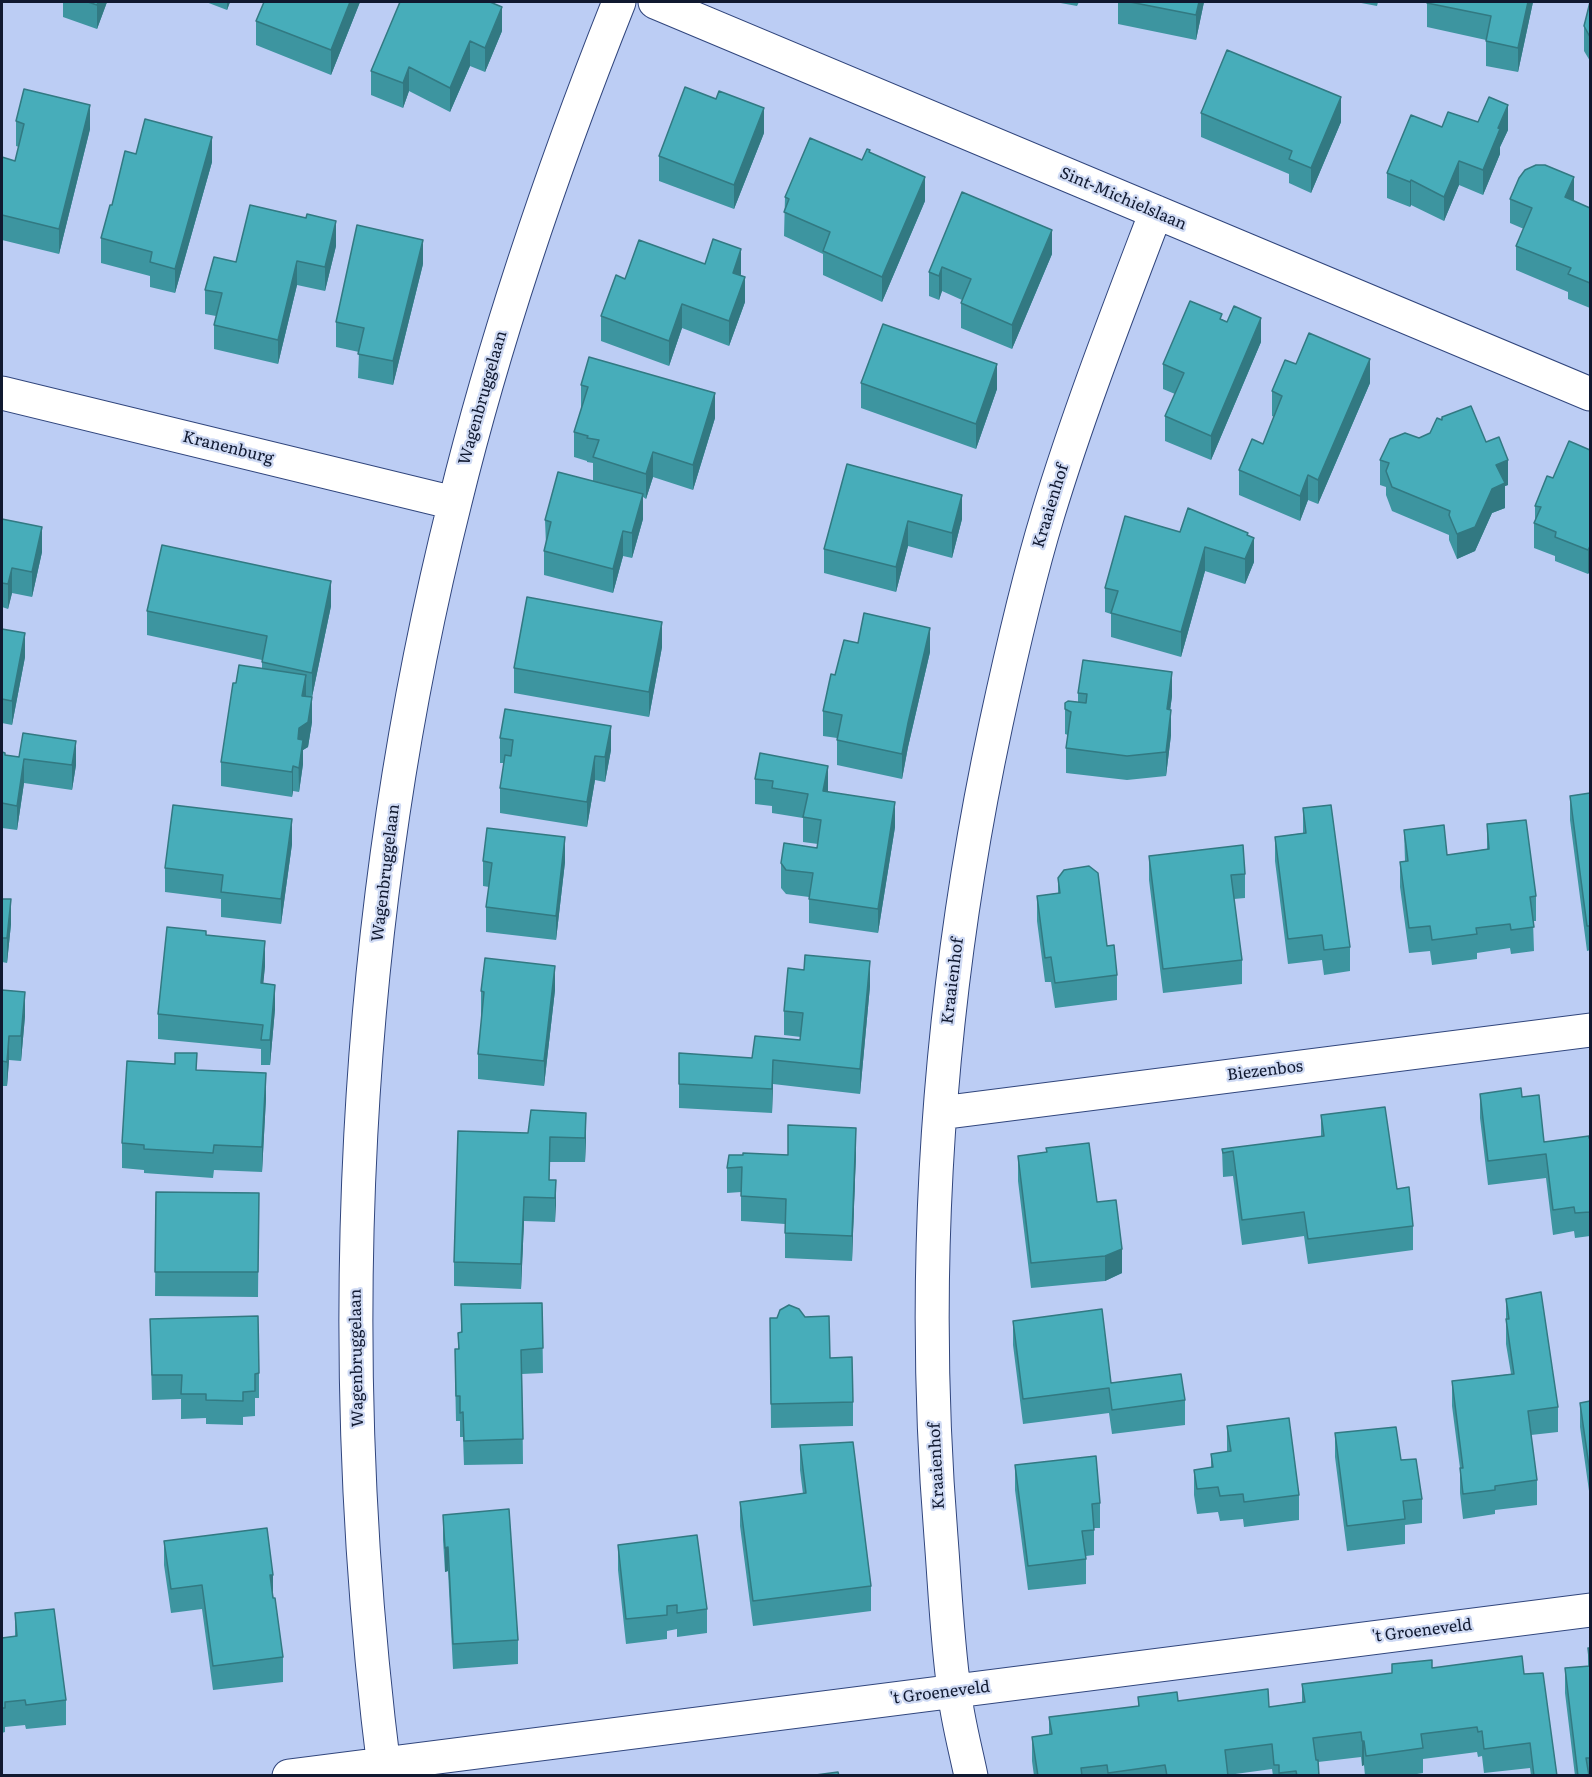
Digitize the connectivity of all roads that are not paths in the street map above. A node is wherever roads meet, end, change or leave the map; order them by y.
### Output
1 (619, 2) edge
2 (655, 2) edge
3 (1156, 212) junction
4 (2, 393) edge
5 (1590, 394) edge
6 (454, 503) junction
7 (1590, 1030) edge
8 (940, 1113) junction
9 (1590, 1610) edge
10 (954, 1691) junction
11 (384, 1770) edge
12 (290, 1776) edge
13 (971, 1776) edge

1 - 6 street, Wagenbruggelaan
2 - 3 street, Sint-Michielslaan
3 - 5 street, Sint-Michielslaan
3 - 8 street, Kraaienhof
4 - 6 street, Kranenburg
6 - 11 street, Wagenbruggelaan
7 - 8 street, Biezenbos
8 - 10 street, Kraaienhof
9 - 10 street, 't Groeneveld
10 - 11 street, 't Groeneveld
10 - 13 street, Kraaienhof
11 - 12 street, 't Groeneveld

